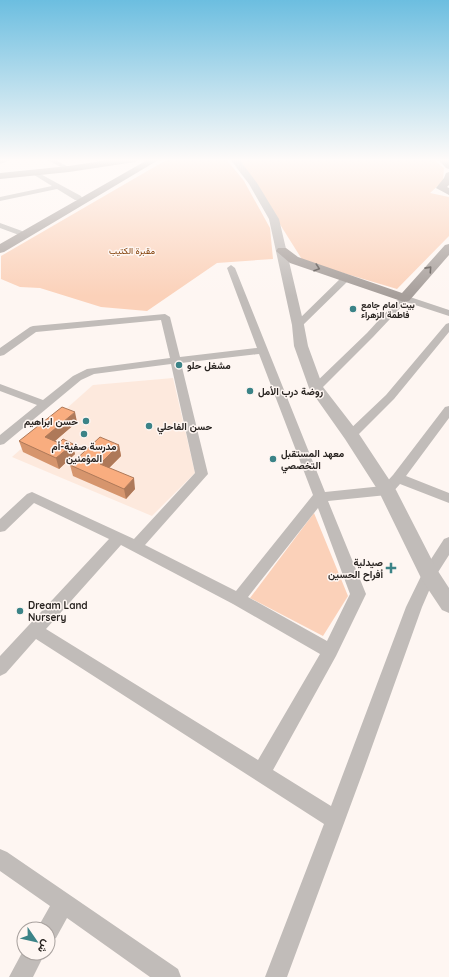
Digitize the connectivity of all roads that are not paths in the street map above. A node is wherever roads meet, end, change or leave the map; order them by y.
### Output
1 (67, 205) edge
2 (77, 205) edge
3 (265, 205) edge
4 (0, 225) edge
5 (19, 233) junction
6 (0, 243) edge
7 (0, 249) edge
8 (282, 251) junction
9 (447, 252) edge
10 (231, 268) dead end
11 (346, 278) junction
12 (404, 298) junction
13 (449, 313) edge
14 (298, 325) junction
15 (449, 326) edge
16 (263, 350) junction
17 (0, 353) edge
18 (176, 362) junction
19 (0, 387) edge
20 (316, 388) junction
21 (44, 404) junction
22 (449, 410) edge
23 (351, 435) junction
24 (0, 441) edge
25 (398, 478) junction
26 (387, 490) junction
27 (319, 497) junction
28 (449, 498) edge
29 (0, 527) edge
30 (119, 538) junction
31 (449, 543) edge
32 (136, 546) junction
33 (429, 574) junction
34 (238, 599) junction
35 (449, 604) edge
36 (35, 630) junction
37 (330, 651) junction
38 (0, 668) edge
39 (261, 773) junction
40 (335, 820) junction
41 (0, 859) edge
42 (64, 903) junction
43 (53, 921) edge
44 (29, 961) edge
45 (20, 977) edge
46 (170, 977) edge
47 (276, 977) edge

1 - 5 main road
2 - 7 main road
3 - 8 street
4 - 5 street
5 - 6 main road
8 -> 11 main road
8 - 14 street
12 -> 9 main road
10 - 16 street
11 - 12 main road
11 - 14 street
12 - 13 street
12 - 20 street
14 - 20 street
15 - 23 street
16 - 18 street
16 - 27 street
17 - 18 street
18 - 21 street
18 - 32 street
19 - 21 street
20 - 23 street
21 - 24 street
22 - 25 street
23 - 26 street
25 - 26 street
25 - 28 street
26 - 27 street
26 - 33 street
27 - 34 street
27 - 37 street
29 - 30 street
30 - 32 street
30 - 36 street
31 - 33 street
32 - 34 street
33 - 35 street
33 - 40 street
34 - 37 street
36 - 38 street
36 - 39 street
37 - 39 street
39 - 40 street
40 - 47 street
41 - 42 street
42 - 43 street
42 - 46 street
44 - 45 street

